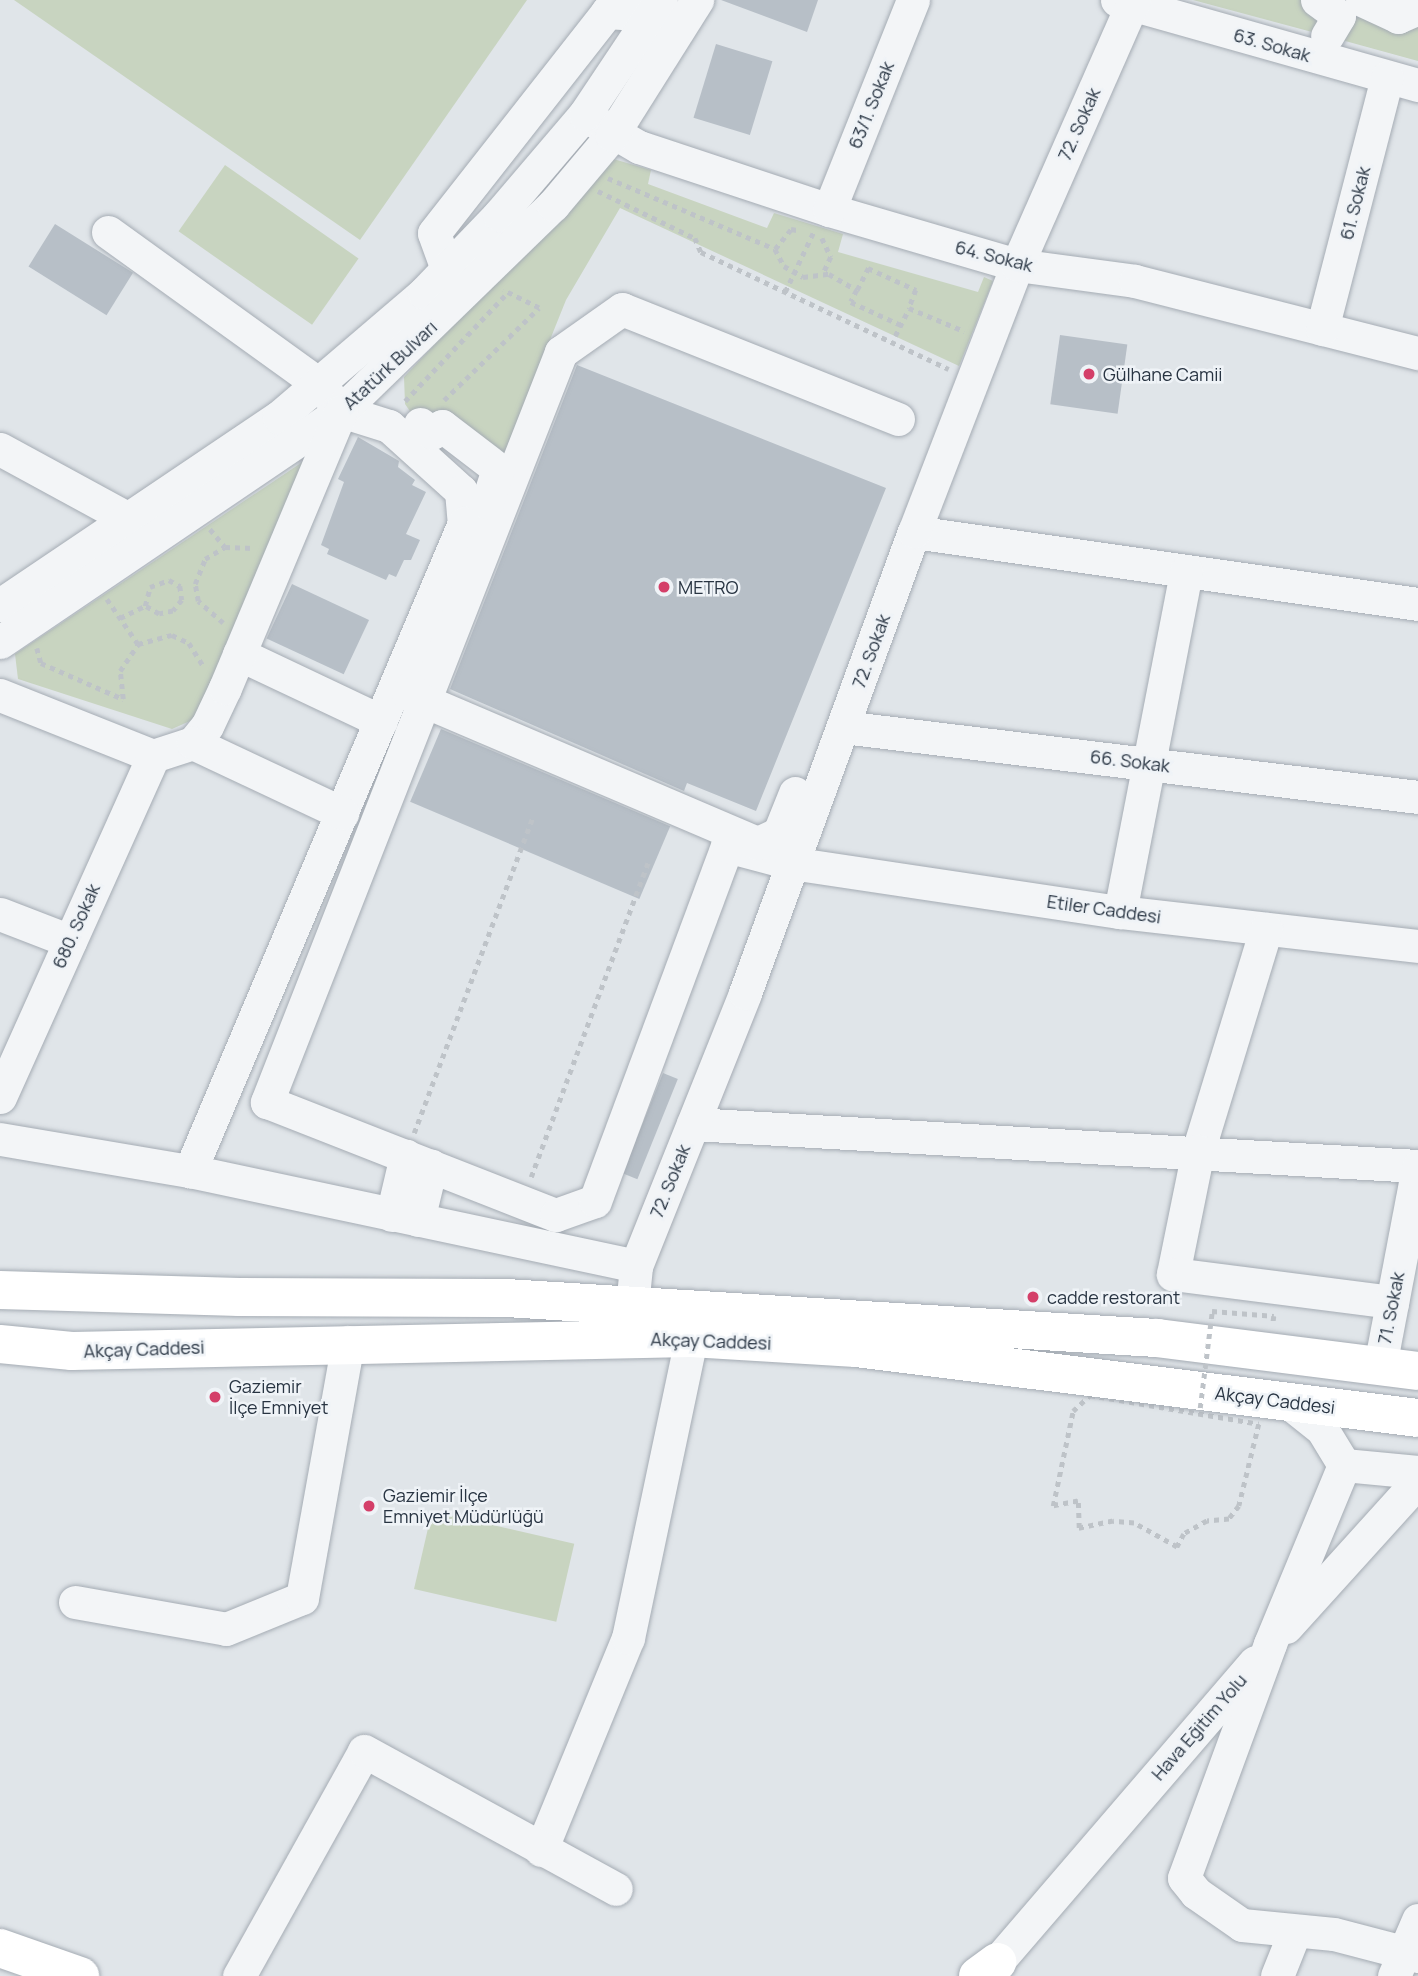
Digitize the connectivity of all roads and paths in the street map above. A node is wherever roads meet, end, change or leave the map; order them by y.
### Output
1 (697, 0) edge
2 (913, 0) edge
3 (1128, 2) edge
4 (657, 8) edge
5 (1418, 8) edge
6 (1340, 10) edge
7 (1403, 81) edge
8 (586, 114) junction
9 (612, 135) junction
10 (580, 173) junction
11 (822, 217) junction
12 (108, 232) dead end
13 (775, 249) junction
14 (1017, 265) junction
15 (447, 269) junction
16 (795, 273) junction
17 (823, 275) junction
18 (498, 288) dead end
19 (857, 290) junction
20 (785, 292) junction
21 (507, 293) junction
22 (909, 308) junction
23 (901, 325) junction
24 (1322, 329) junction
25 (972, 334) dead end
26 (895, 336) dead end
27 (1418, 353) edge
28 (958, 369) joint
29 (320, 385) junction
30 (341, 411) junction
31 (413, 412) junction
32 (898, 419) dead end
33 (0, 449) edge
34 (130, 520) junction
35 (208, 527) dead end
36 (915, 532) junction
37 (225, 547) junction
38 (261, 548) dead end
39 (1186, 571) junction
40 (105, 595) dead end
41 (1418, 604) edge
42 (0, 605) edge
43 (145, 606) junction
44 (120, 618) junction
45 (35, 641) dead end
46 (0, 642) edge
47 (229, 643) junction
48 (138, 644) junction
49 (207, 662) dead end
50 (0, 695) edge
51 (422, 700) junction
52 (381, 721) junction
53 (843, 727) junction
54 (193, 743) junction
55 (153, 757) junction
56 (1149, 763) junction
57 (1418, 797) edge
58 (342, 813) junction
59 (533, 816) dead end
60 (649, 860) dead end
61 (791, 863) junction
62 (1120, 912) junction
63 (0, 914) edge
64 (1266, 929) junction
65 (70, 941) junction
66 (1418, 946) edge
67 (0, 1097) edge
68 (693, 1124) junction
69 (0, 1139) edge
70 (1198, 1151) junction
71 (418, 1161) junction
72 (1418, 1167) edge
73 (190, 1171) junction
74 (522, 1201) junction
75 (405, 1218) junction
76 (636, 1266) junction
77 (0, 1290) edge
78 (1392, 1302) junction
79 (632, 1305) junction
80 (1255, 1315) dead end
81 (691, 1338) junction
82 (348, 1342) junction
83 (0, 1344) edge
84 (1380, 1366) junction
85 (1418, 1371) edge
86 (1287, 1401) junction
87 (1200, 1408) dead end
88 (1418, 1418) edge
89 (1344, 1465) junction
90 (1418, 1472) edge
91 (1418, 1481) edge
92 (1053, 1506) joint
93 (75, 1602) dead end
94 (1270, 1644) junction
95 (541, 1850) junction
96 (616, 1889) dead end
97 (1418, 1920) edge
98 (1295, 1931) junction
99 (0, 1948) edge
100 (1406, 1961) edge
101 (987, 1972) edge
102 (80, 1976) edge
103 (239, 1976) edge
104 (1277, 1976) edge

1 - 9 street, Atatürk Bulvarı
2 - 11 street, 63/1. Sokak
3 - 7 street, 63. Sokak
3 - 14 street, 72. Sokak
4 - 8 street, Atatürk Bulvarı
4 - 15 street
5 - 6 street
7 - 24 street, 61. Sokak
8 - 9 street, 64. Sokak
8 - 15 street, Atatürk Bulvarı
9 - 10 street, Atatürk Bulvarı
9 - 11 street, 64. Sokak
10 - 13 path
10 - 20 path
10 - 30 street, Atatürk Bulvarı
11 - 13 path
11 - 14 street, 64. Sokak
11 - 16 path
11 - 17 path
12 - 29 street
13 - 16 path
14 - 24 street, 64. Sokak
14 - 36 street, 72. Sokak
15 - 29 street, Atatürk Bulvarı
16 - 17 path
16 - 20 path
17 - 19 path
18 - 21 path
19 - 22 path
19 - 23 path
20 - 28 path
21 - 31 path
21 - 31 path
22 - 23 path
22 - 25 path
23 - 26 path
24 - 27 street, 64. Sokak
28 - 51 street
29 - 30 street
29 - 34 street, Atatürk Bulvarı
30 - 46 street, Atatürk Bulvarı
30 - 47 street
30 - 52 street
31 - 51 street
32 - 51 street
33 - 34 street
34 - 42 street, Atatürk Bulvarı
35 - 37 path
36 - 39 street
36 - 53 street, 72. Sokak
37 - 38 path
37 - 47 path
39 - 41 street
39 - 56 street
40 - 44 path
43 - 43 path
43 - 44 path
44 - 48 path
45 - 48 path
47 - 52 street
47 - 54 street
48 - 49 path
50 - 55 street
51 - 71 street
52 - 58 street
53 - 56 street, 66. Sokak
53 - 61 street, 72. Sokak
54 - 55 street
54 - 58 street
55 - 65 street, 680. Sokak
56 - 57 street, 66. Sokak
56 - 62 street
58 - 73 street
59 - 71 path
60 - 74 path
61 - 62 street, Etiler Caddesi
61 - 68 street, 72. Sokak
61 - 74 street, Etiler Caddesi
62 - 64 street, Etiler Caddesi
63 - 65 street
64 - 66 street, Etiler Caddesi
64 - 70 street
65 - 67 street, 680. Sokak
68 - 70 street
68 - 76 street, 72. Sokak
69 - 73 street
70 - 72 street
70 - 78 street
71 - 74 street
71 - 75 street
72 - 78 street, 71. Sokak
73 - 75 street
75 - 76 street
76 - 79 street, 72. Sokak
77 - 79 main road, Akçay Caddesi
78 - 84 street, 71. Sokak
79 - 84 main road, Akçay Caddesi
80 - 87 path, bridge
81 - 82 main road, Akçay Caddesi
81 - 86 main road, Akçay Caddesi
81 - 95 street
82 - 83 main road, Akçay Caddesi
82 - 93 street
84 - 85 main road, Akçay Caddesi
86 - 88 main road, Akçay Caddesi
86 - 89 street
89 - 90 street
89 - 94 street
91 - 94 street, Hava Eğitim Yolu
92 - 92 path
94 - 98 street
94 - 101 street, Hava Eğitim Yolu
95 - 96 street
95 - 103 street
97 - 100 street
98 - 100 street
98 - 104 street
99 - 102 main road

